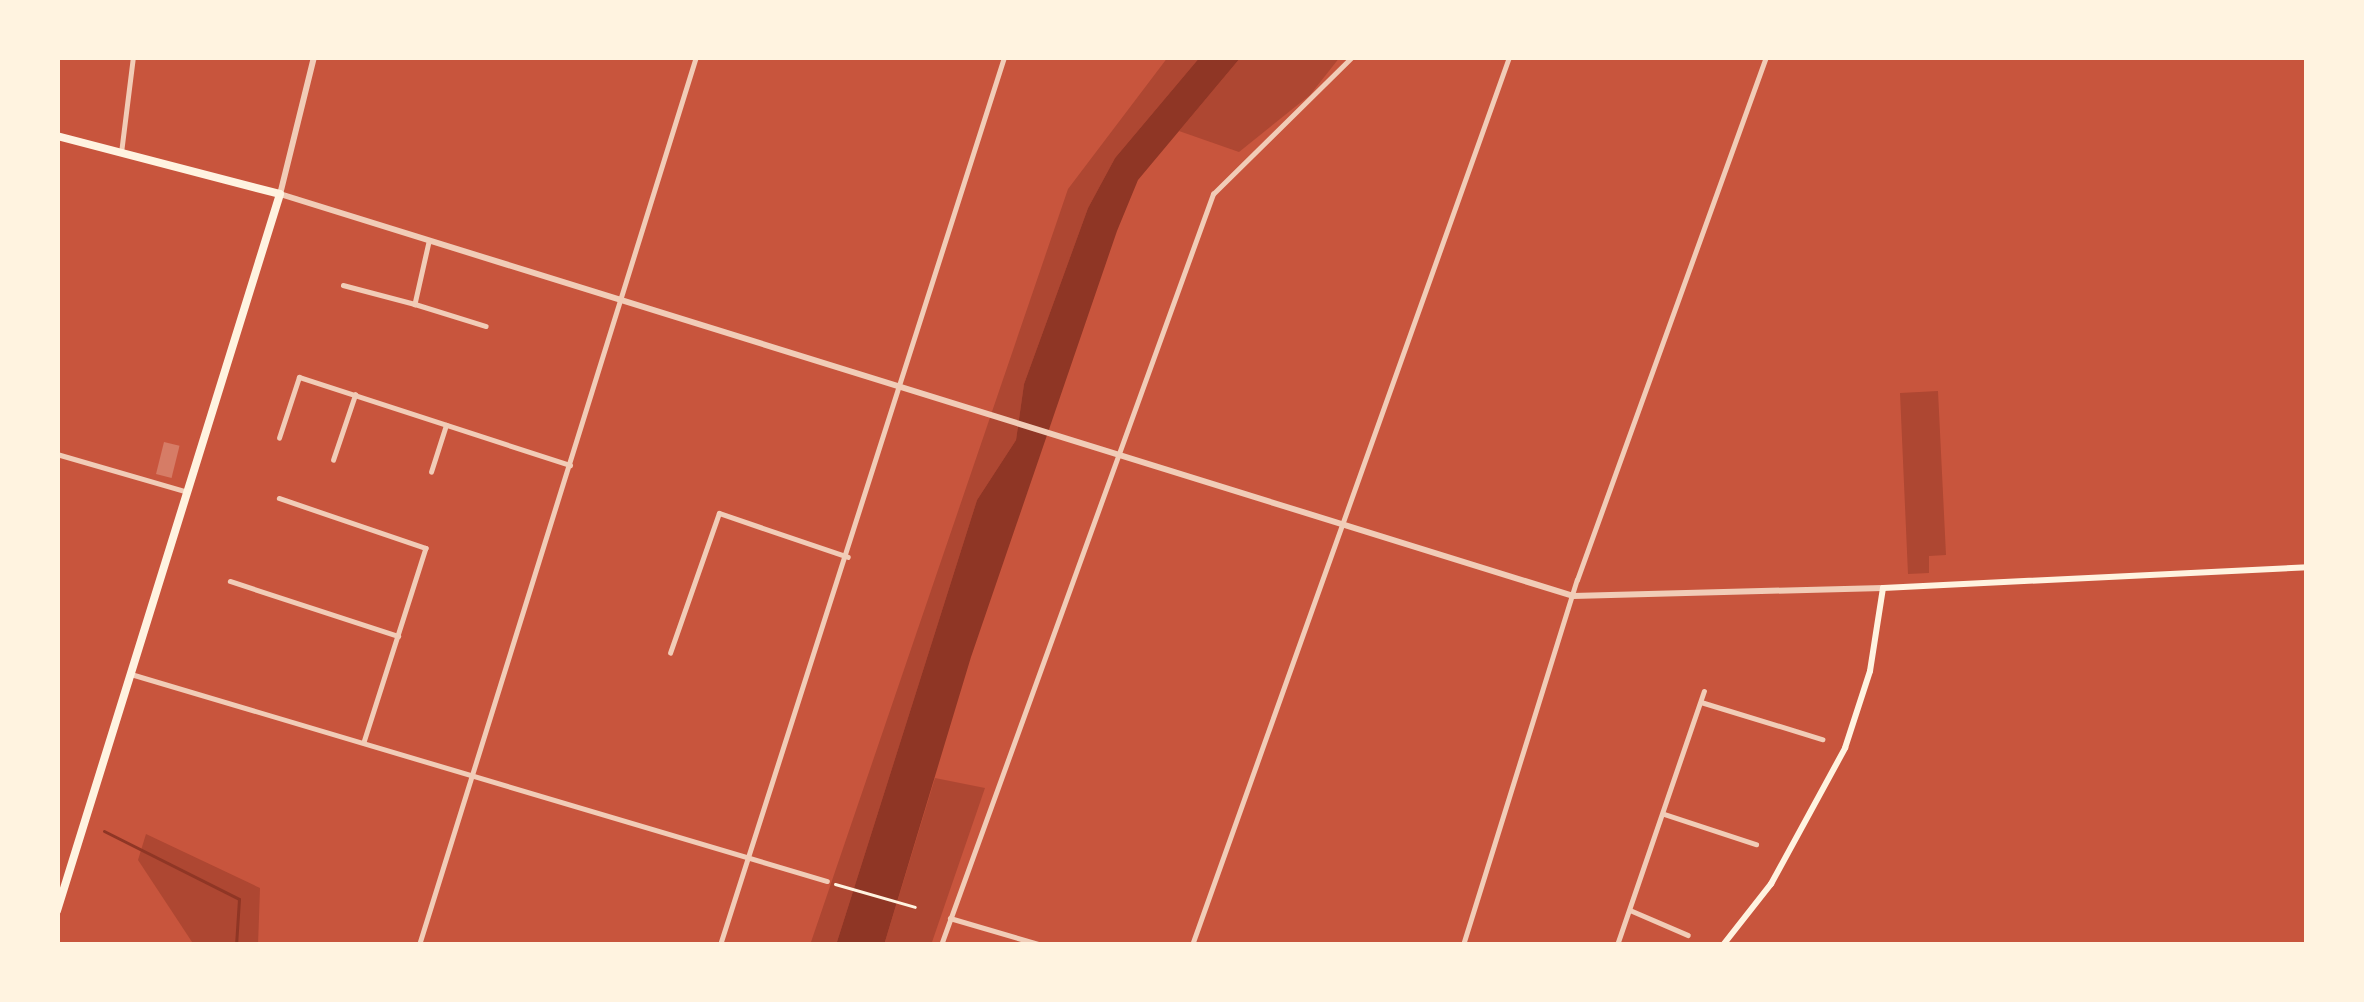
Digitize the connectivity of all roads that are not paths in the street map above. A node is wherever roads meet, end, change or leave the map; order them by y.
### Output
1 (133, 57) edge
2 (314, 57) edge
3 (696, 57) edge
4 (1004, 57) edge
5 (1352, 57) edge
6 (1509, 57) edge
7 (1766, 57) edge
8 (57, 136) edge
9 (121, 154) junction
10 (280, 194) junction
11 (429, 242) junction
12 (343, 285) dead end
13 (415, 304) junction
14 (622, 304) junction
15 (486, 326) dead end
16 (899, 386) junction
17 (356, 395) junction
18 (446, 424) junction
19 (279, 438) dead end
20 (1114, 453) junction
21 (57, 454) edge
22 (333, 460) dead end
23 (570, 465) junction
24 (431, 472) dead end
25 (188, 492) junction
26 (279, 498) dead end
27 (1343, 525) junction
28 (848, 557) junction
29 (2307, 567) edge
30 (230, 581) dead end
31 (1882, 588) junction
32 (1573, 596) junction
33 (398, 636) junction
34 (670, 653) dead end
35 (131, 674) junction
36 (1705, 691) dead end
37 (1701, 702) junction
38 (1822, 739) dead end
39 (364, 742) junction
40 (471, 773) junction
41 (1662, 814) junction
42 (1756, 844) dead end
43 (746, 860) junction
44 (827, 881) road end
45 (1630, 910) junction
46 (57, 911) edge
47 (950, 918) junction
48 (1688, 935) dead end
49 (418, 945) edge
50 (720, 945) edge
51 (941, 945) edge
52 (1042, 945) edge
53 (1192, 945) edge
54 (1463, 945) edge
55 (1617, 945) edge
56 (1723, 945) edge

1 - 9 street
2 - 10 street
3 - 14 street
4 - 16 street
5 - 20 street
6 - 27 street
7 - 32 street
8 - 9 main road
9 - 10 main road
10 - 11 street
10 - 25 main road
11 - 13 street
11 - 14 street
12 - 13 street
13 - 15 street
14 - 16 street
14 - 23 street
16 - 20 street
16 - 28 street
17 - 18 street
17 - 19 street
17 - 22 street
18 - 23 street
18 - 24 street
20 - 27 street
20 - 47 street
21 - 25 street
23 - 40 street
25 - 35 main road
26 - 33 street
27 - 32 street
27 - 53 street
28 - 34 street
28 - 43 street
29 - 31 main road
30 - 33 street
31 - 32 street
31 - 56 main road
32 - 54 street
33 - 39 street
35 - 39 street
35 - 46 main road
36 - 37 street
37 - 38 street
37 - 41 street
39 - 40 street
40 - 43 street
40 - 49 street
41 - 42 street
41 - 45 street
43 - 44 street
43 - 50 street
45 - 48 street
45 - 55 street
47 - 51 street
47 - 52 street

